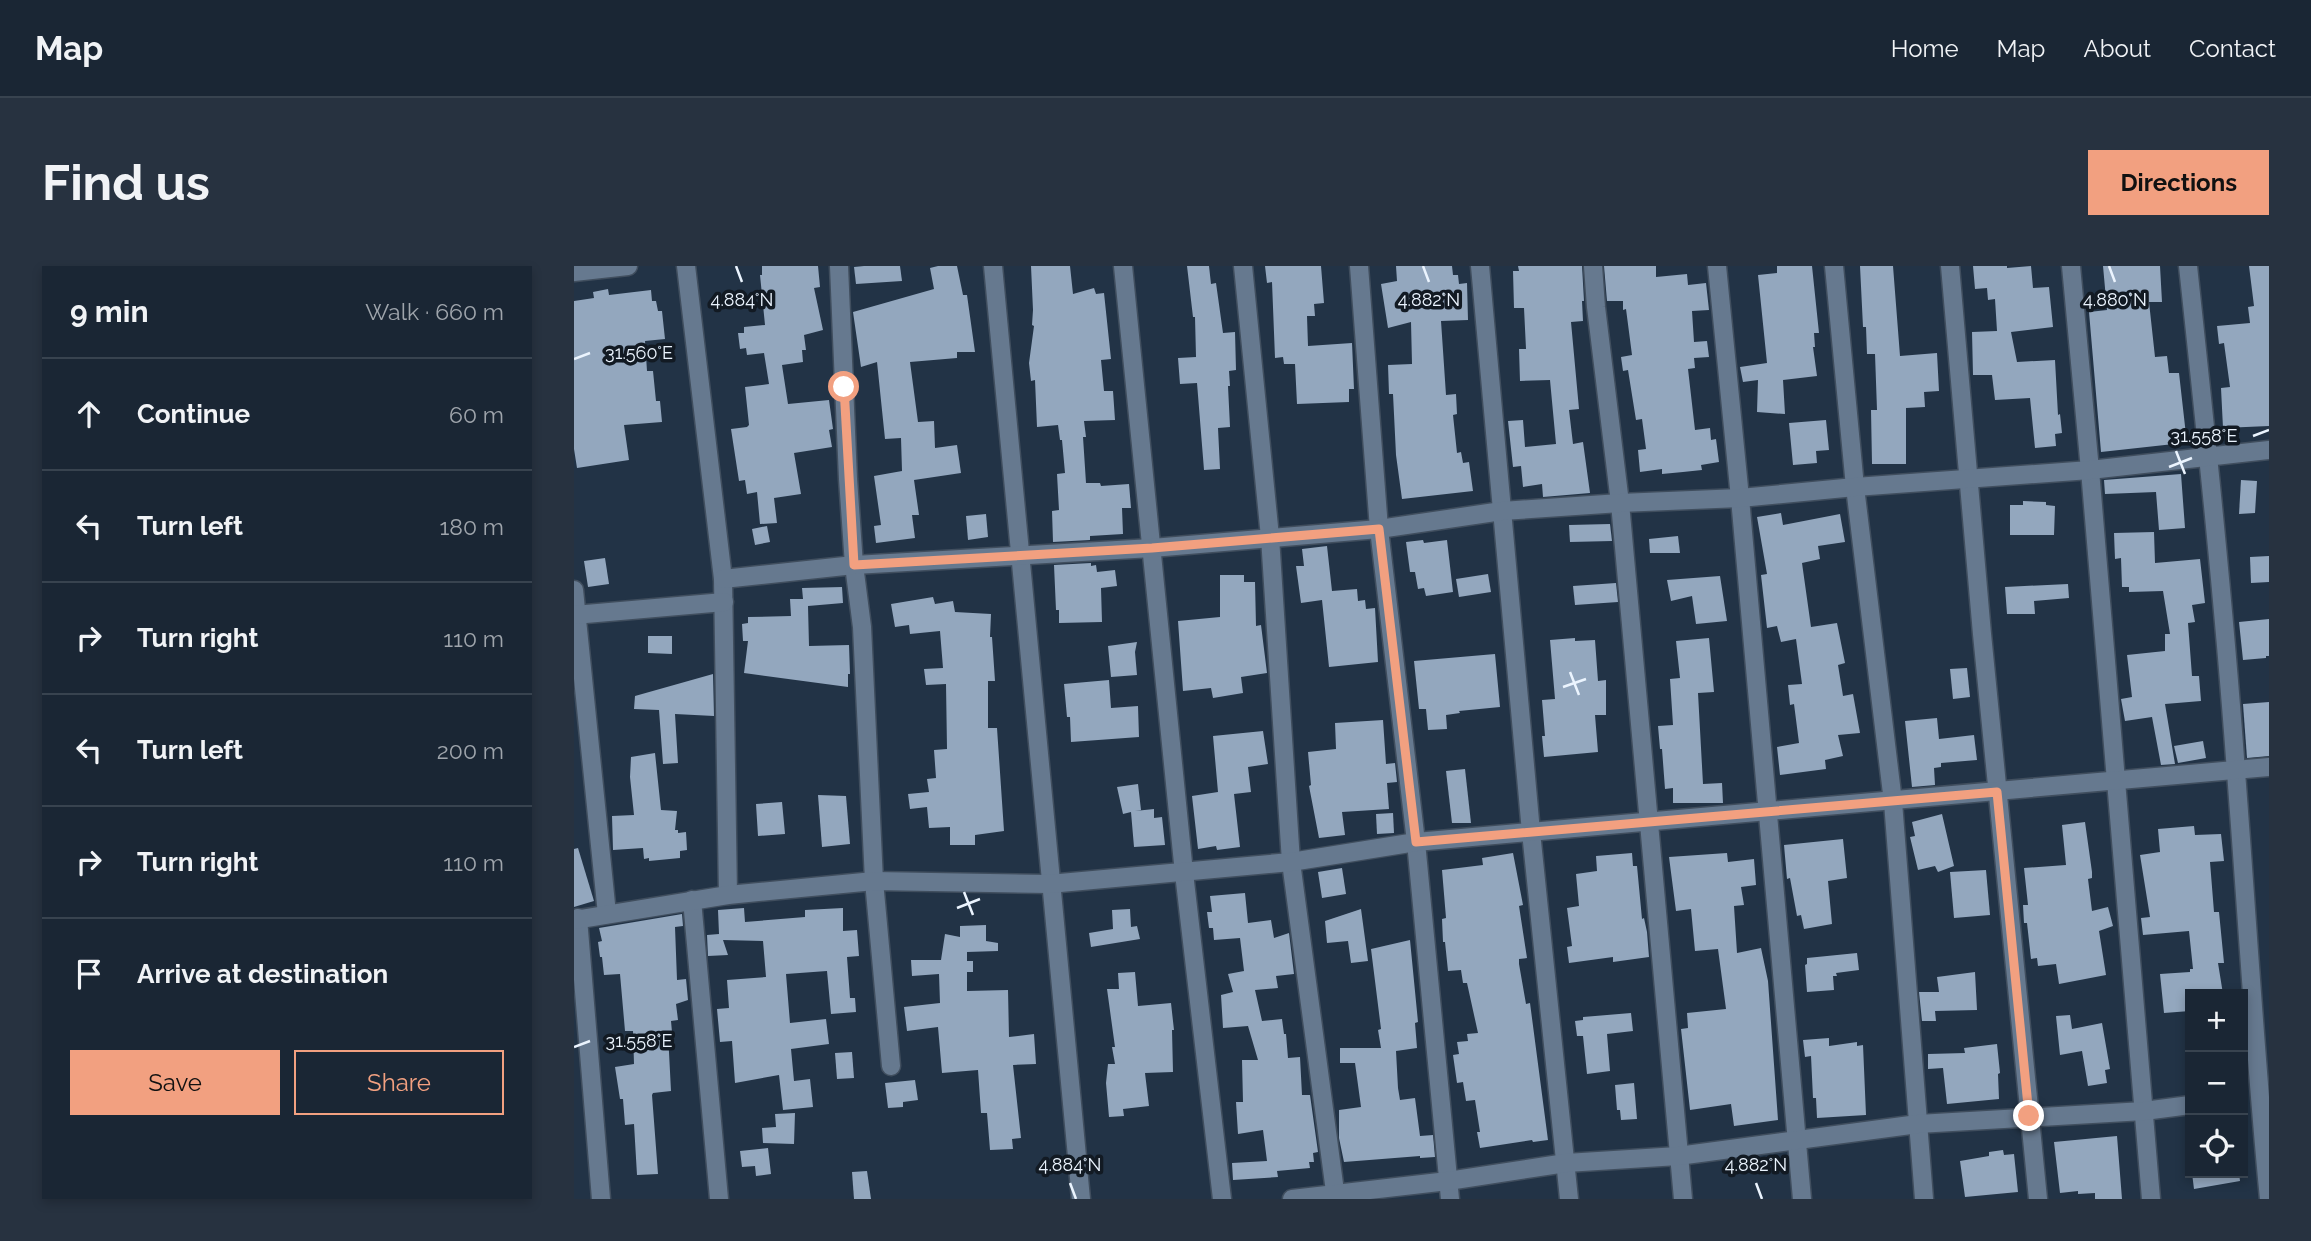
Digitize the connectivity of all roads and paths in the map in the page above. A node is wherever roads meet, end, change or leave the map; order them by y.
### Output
1 (628, 266) edge
2 (686, 266) edge
3 (839, 266) edge
4 (993, 266) edge
5 (1123, 266) edge
6 (1243, 266) edge
7 (1359, 266) edge
8 (1480, 266) edge
9 (1594, 266) edge
10 (1717, 266) edge
11 (1833, 266) edge
12 (1950, 266) edge
13 (2071, 266) edge
14 (2188, 266) edge
15 (574, 272) edge
16 (2269, 450) edge
17 (2209, 457) junction
18 (2090, 470) junction
19 (1969, 480) junction
20 (1855, 487) junction
21 (1740, 498) junction
22 (1620, 503) junction
23 (1502, 511) junction
24 (1379, 529) junction
25 (1270, 537) junction
26 (1152, 548) junction
27 (1021, 555) junction
28 (854, 565) junction
29 (723, 579) junction
30 (574, 590) edge
31 (724, 601) junction
32 (575, 614) edge
33 (2269, 767) edge
34 (2236, 770) junction
35 (2116, 781) junction
36 (1997, 792) junction
37 (1893, 802) junction
38 (1767, 811) junction
39 (1650, 823) junction
40 (1531, 832) junction
41 (1416, 842) junction
42 (1291, 862) junction
43 (1184, 873) junction
44 (874, 881) junction
45 (1049, 884) junction
46 (728, 895) junction
47 (692, 900) junction
48 (607, 914) junction
49 (576, 919) edge
50 (891, 1066) dead end
51 (2257, 1097) edge
52 (2185, 1106) edge
53 (2144, 1111) junction
54 (2029, 1116) junction
55 (1918, 1124) junction
56 (1796, 1141) junction
57 (1678, 1156) junction
58 (1566, 1163) junction
59 (1449, 1190) edge
60 (1336, 1196) edge
61 (601, 1199) edge
62 (719, 1199) edge
63 (1081, 1199) edge
64 (1222, 1199) edge
65 (1292, 1199) edge
66 (1569, 1199) edge
67 (1683, 1199) edge
68 (1802, 1199) edge
69 (1924, 1199) edge
70 (2038, 1199) edge
71 (2151, 1199) edge
72 (2269, 1199) edge

1 - 15 street
2 - 29 street
3 - 28 street
4 - 27 street
5 - 26 street
6 - 25 street
7 - 24 street
8 - 23 street
9 - 22 street
10 - 21 street
11 - 20 street
12 - 19 street
13 - 18 street
14 - 17 street
16 - 17 street
17 - 18 street
17 - 34 street
18 - 19 street
18 - 35 street
19 - 20 street
19 - 36 street
20 - 21 street
20 - 37 street
21 - 22 street
21 - 38 street
22 - 23 street
22 - 39 street
23 - 24 street
23 - 40 street
24 - 25 street
24 - 41 street
25 - 26 street
25 - 42 street
26 - 27 street
26 - 43 street
27 - 28 street
27 - 45 street
28 - 29 street
28 - 44 street
29 - 31 street
30 - 32 street
31 - 32 street
31 - 46 street
32 - 48 street
33 - 34 street
34 - 35 street
34 - 51 street
35 - 36 street
35 - 53 street
36 - 37 street
36 - 54 street
37 - 38 street
37 - 55 street
38 - 39 street
38 - 56 street
39 - 40 street
39 - 57 street
40 - 41 street
40 - 58 street
41 - 42 street
41 - 59 street
42 - 43 street
42 - 60 street
43 - 45 street
43 - 64 street
44 - 45 street
44 - 46 street
44 - 50 street
45 - 63 street
46 - 47 street
47 - 48 street
47 - 62 street
48 - 49 street
49 - 61 street
51 - 72 street
52 - 53 street
53 - 54 street
53 - 71 street
54 - 55 street
54 - 70 street
55 - 56 street
55 - 69 street
56 - 57 street
56 - 68 street
57 - 58 street
57 - 67 street
58 - 59 street
58 - 66 street
59 - 60 street
60 - 65 street

